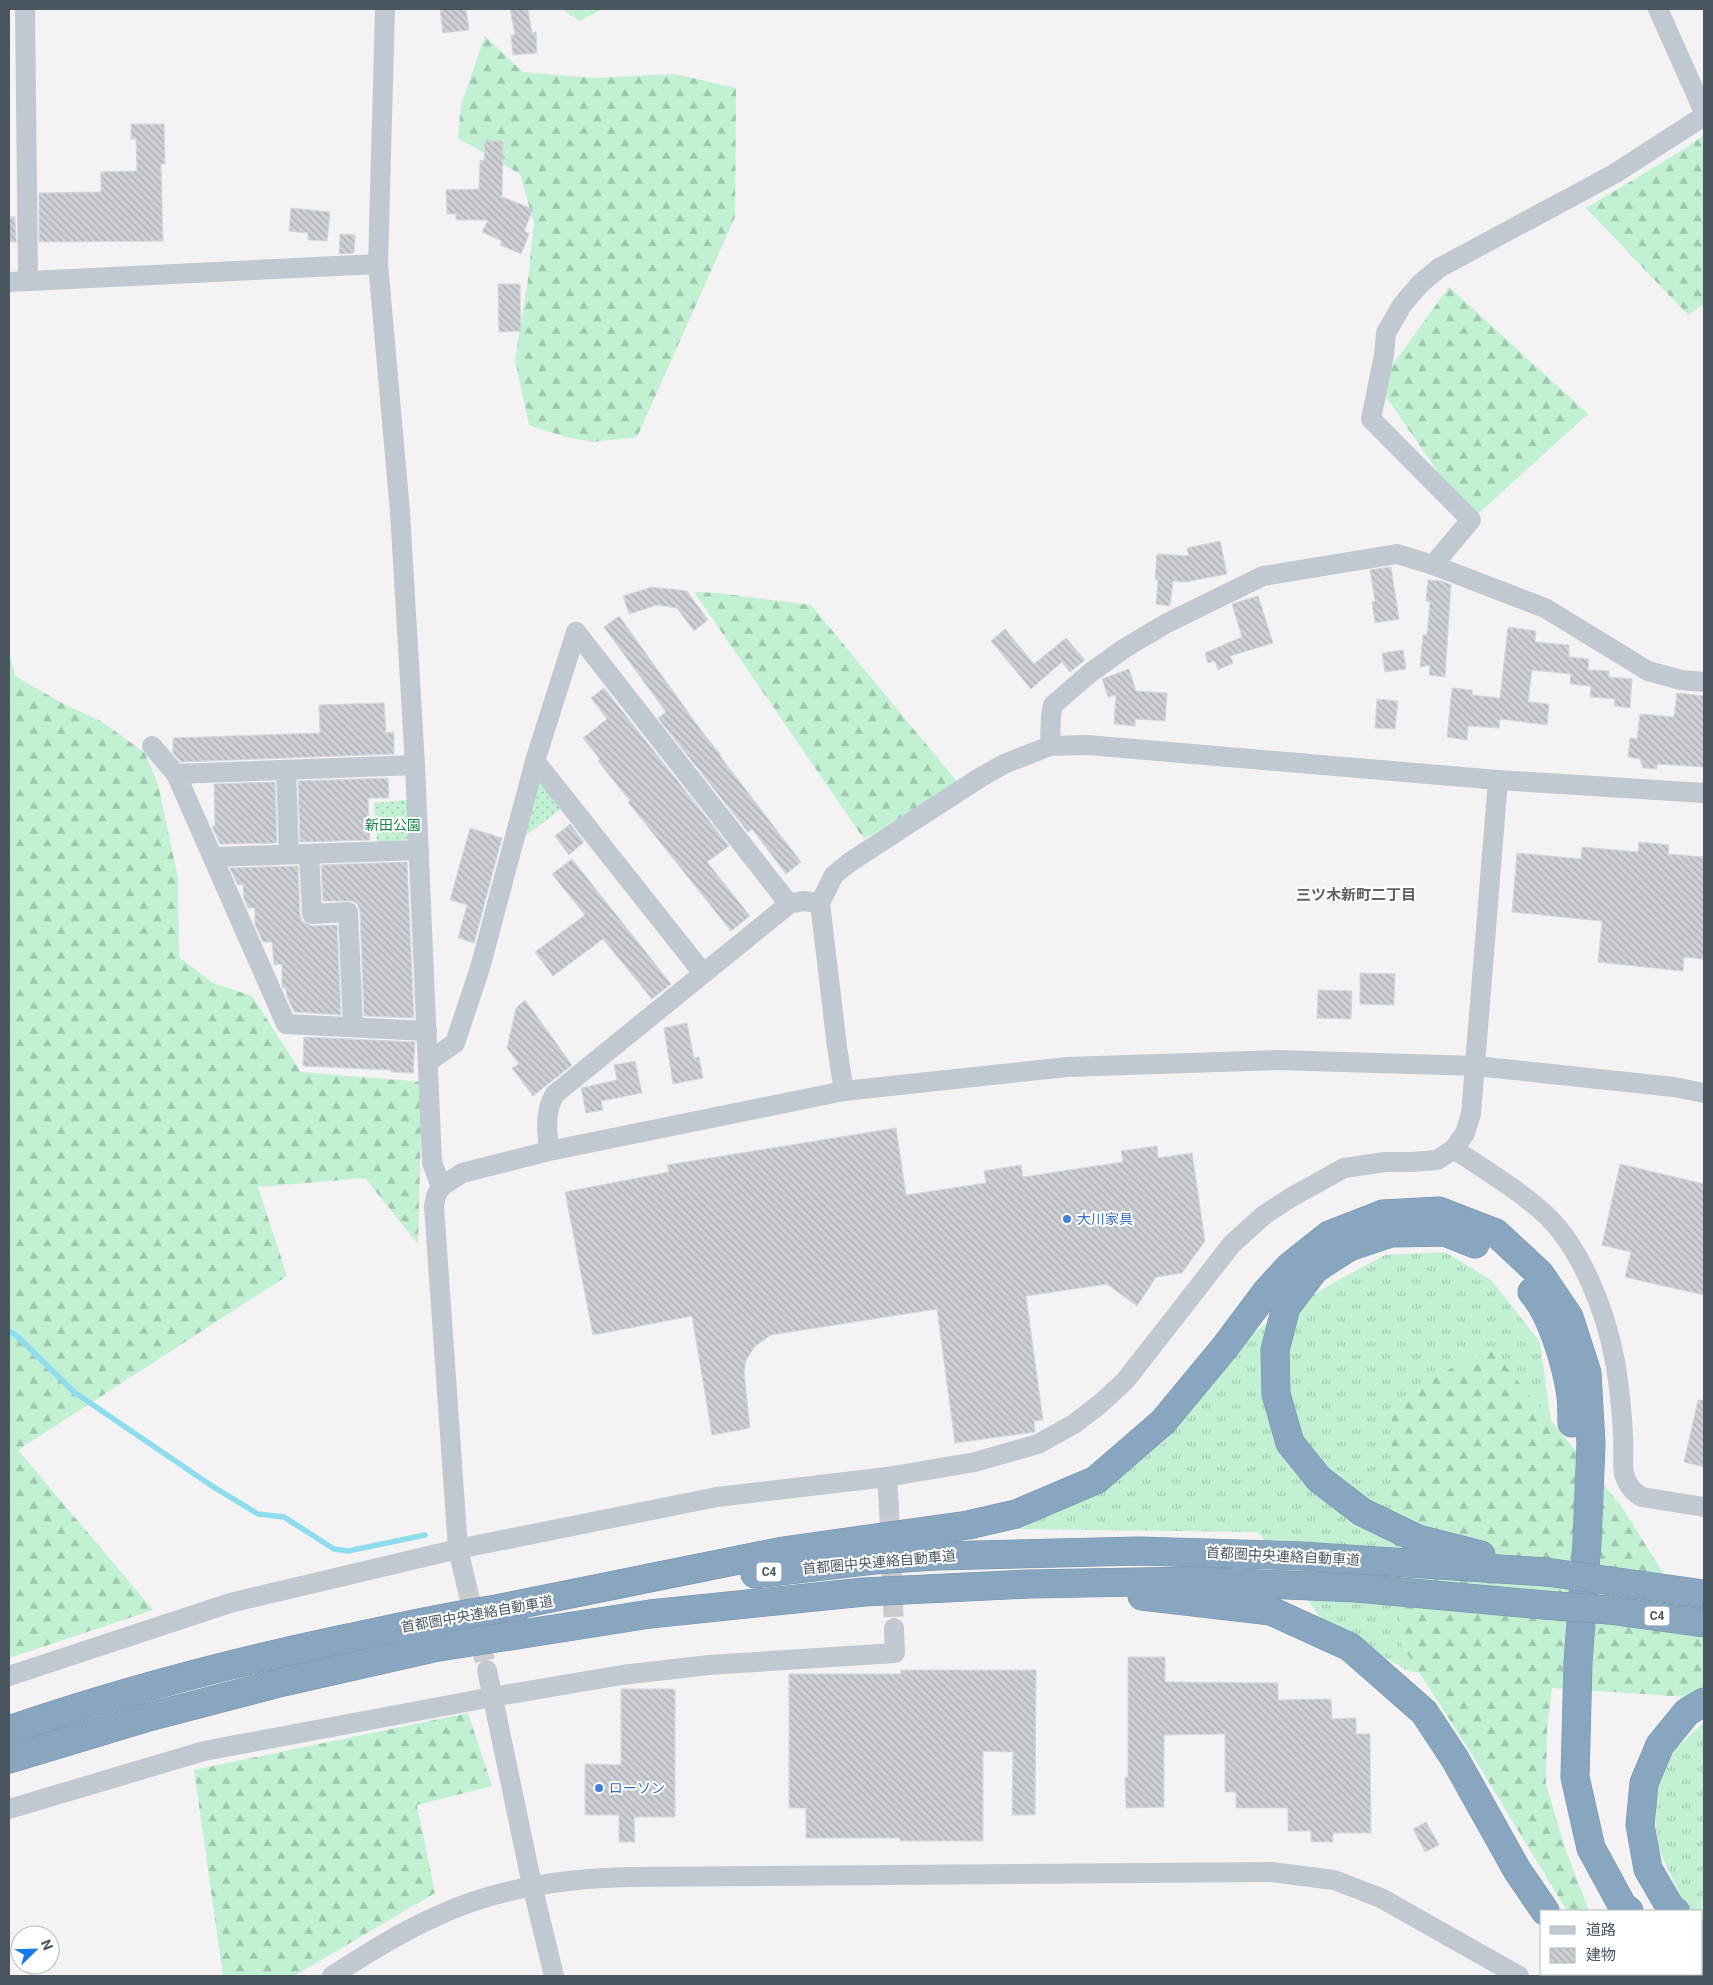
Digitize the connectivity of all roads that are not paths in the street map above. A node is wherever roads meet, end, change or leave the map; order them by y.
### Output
1 (25, 9) edge
2 (386, 9) edge
3 (1658, 9) edge
4 (1704, 112) edge
5 (1704, 116) edge
6 (378, 264) junction
7 (18, 281) edge
8 (1433, 565) junction
9 (1704, 682) edge
10 (152, 746) dead end
11 (1050, 746) junction
12 (535, 761) junction
13 (415, 765) junction
14 (286, 770) junction
15 (176, 774) junction
16 (1498, 780) junction
17 (1704, 793) edge
18 (419, 850) junction
19 (289, 854) junction
20 (309, 854) junction
21 (214, 857) junction
22 (820, 903) junction
23 (789, 904) junction
24 (703, 973) junction
25 (353, 1026) junction
26 (427, 1031) junction
27 (428, 1062) junction
28 (1476, 1066) junction
29 (844, 1091) junction
30 (1704, 1093) edge
31 (1454, 1149) junction
32 (549, 1151) junction
33 (441, 1188) junction
34 (887, 1477) junction
35 (889, 1507) tunnel mouth
36 (1704, 1507) edge
37 (458, 1549) junction
38 (1546, 1572) junction
39 (466, 1583) tunnel mouth
40 (1029, 1584) junction
41 (1704, 1594) edge
42 (501, 1608) junction
43 (1704, 1623) edge
44 (894, 1628) tunnel mouth
45 (487, 1670) tunnel mouth
46 (9, 1676) edge
47 (492, 1697) junction
48 (1704, 1702) edge
49 (9, 1730) edge
50 (9, 1758) edge
51 (9, 1809) edge
52 (532, 1886) junction
53 (1544, 1910) edge
54 (1609, 1910) edge
55 (1628, 1910) edge
56 (1674, 1910) edge
57 (332, 1976) edge
58 (554, 1976) edge
59 (1519, 1976) edge

1 - 7 street
2 - 6 street
3 - 4 street
5 - 8 street
6 - 7 street
6 - 13 street
8 - 9 street
8 - 11 street
10 - 15 street
11 - 16 street
11 - 22 street
12 - 23 street
12 - 24 street
12 - 27 street
13 - 14 street
13 - 18 street
14 - 15 street
14 - 19 street
15 - 21 street
16 - 17 street
16 - 28 street
18 - 20 street
18 - 26 street
19 - 20 street
19 - 21 street
20 - 25 street
21 - 25 street
22 - 23 street
22 - 29 street
23 - 24 street
24 - 32 street
25 - 26 street
26 - 27 street
27 - 33 street
28 - 29 street
28 - 30 street
28 - 31 street
29 - 32 street
31 - 34 street
31 - 36 street
32 - 33 street
33 - 37 street
34 - 35 street
34 - 37 street
37 - 39 street
37 - 46 street
38 - 41 highway, 首都圏中央連絡自動車道 / C4, bridge
38 - 42 highway, 首都圏中央連絡自動車道 / C4
38 - 54 highway
40 - 43 highway, 首都圏中央連絡自動車道 / C4, bridge
40 - 50 highway, 首都圏中央連絡自動車道 / C4
40 - 53 highway
42 - 49 highway, 首都圏中央連絡自動車道 / C4
42 - 55 highway
44 - 47 street
45 - 47 street
47 - 51 street
47 - 52 street
48 - 56 highway
52 - 57 street
52 - 58 street
52 - 59 street

